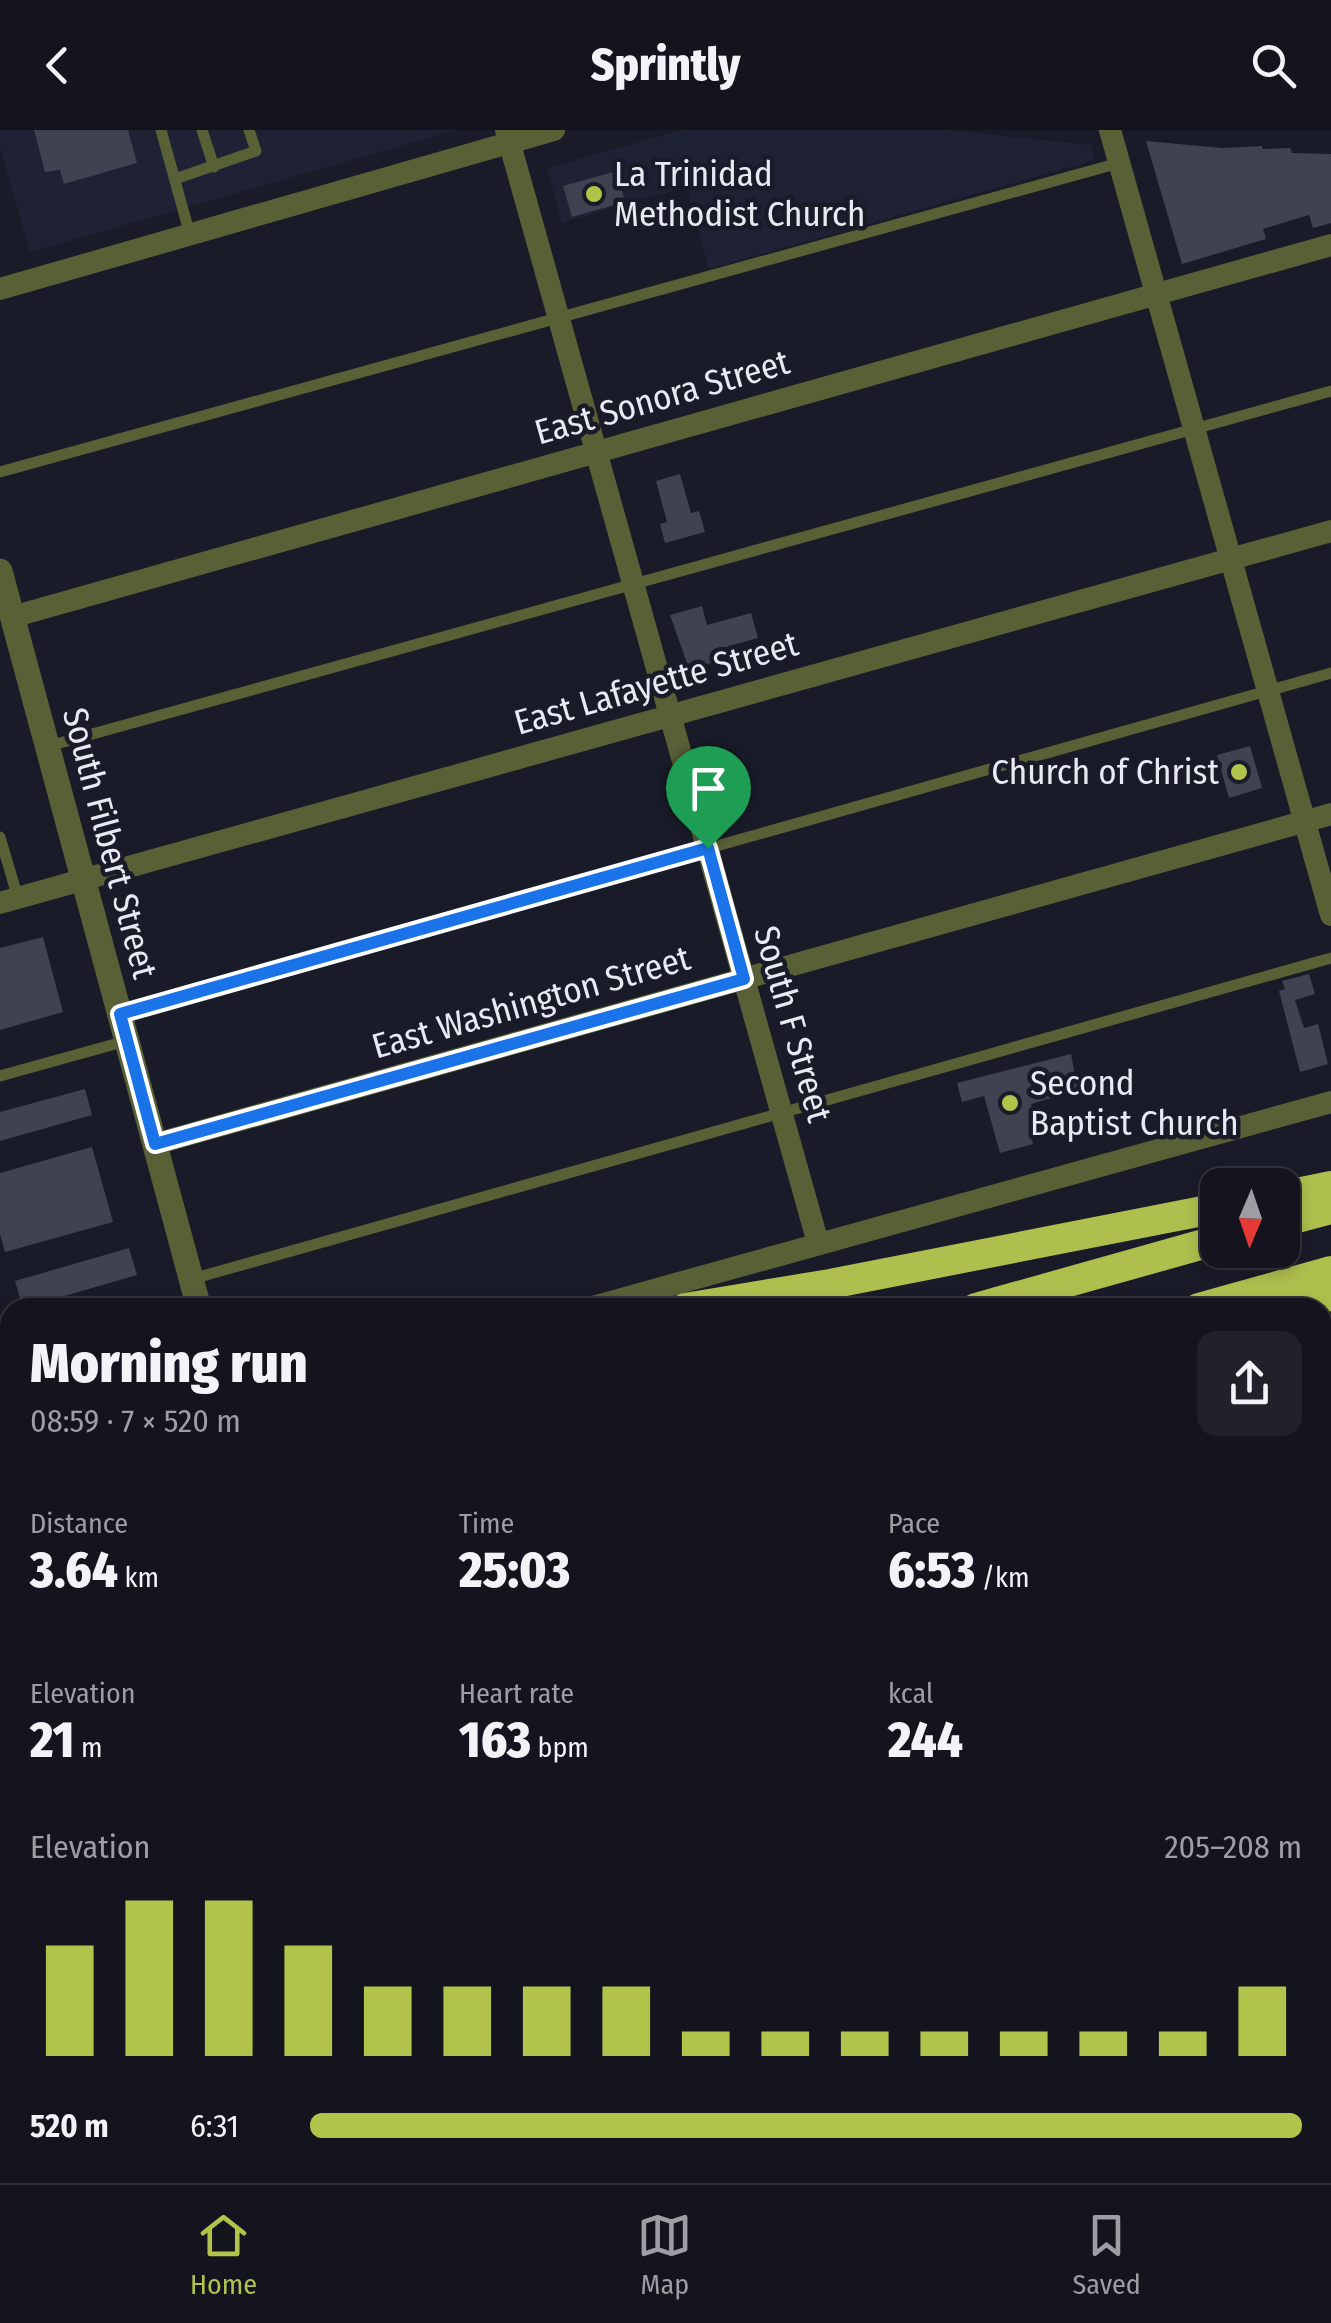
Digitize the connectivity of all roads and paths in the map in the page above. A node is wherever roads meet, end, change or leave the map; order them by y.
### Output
1 (161, 130) edge
2 (202, 130) edge
3 (249, 130) edge
4 (554, 130) edge
5 (1110, 130) edge
6 (508, 136) edge
7 (1119, 163) junction
8 (214, 167) junction
9 (175, 179) junction
10 (190, 235) junction
11 (1331, 246) edge
12 (0, 289) edge
13 (1156, 295) junction
14 (558, 319) junction
15 (1331, 390) edge
16 (1194, 430) junction
17 (595, 452) junction
18 (0, 472) edge
19 (1331, 531) edge
20 (1230, 559) junction
21 (0, 571) edge
22 (632, 583) junction
23 (12, 617) junction
24 (1331, 673) edge
25 (1268, 690) junction
26 (670, 716) junction
27 (48, 747) junction
28 (1331, 814) edge
29 (1305, 822) junction
30 (0, 837) edge
31 (708, 848) junction
32 (84, 880) junction
33 (9, 900) edge
34 (1331, 915) edge
35 (1331, 958) edge
36 (744, 979) junction
37 (120, 1014) junction
38 (127, 1041) junction
39 (0, 1076) edge
40 (1331, 1102) edge
41 (782, 1111) junction
42 (155, 1144) junction
43 (1331, 1186) edge
44 (1300, 1192) edge
45 (1331, 1208) edge
46 (1200, 1212) edge
47 (1300, 1217) edge
48 (818, 1243) junction
49 (1200, 1245) edge
50 (1331, 1271) edge
51 (196, 1295) edge
52 (624, 1298) edge
53 (745, 1298) edge
54 (1012, 1298) edge
55 (1235, 1298) edge

1 - 9 lane
2 - 8 lane
3 - 8 lane
4 - 6 street
5 - 7 street
6 - 10 street
6 - 14 street, South F Street
7 - 13 street
7 - 14 lane
8 - 9 lane
9 - 10 lane
10 - 12 street
11 - 13 street, East Sonora Street
13 - 16 street
13 - 17 street, East Sonora Street
14 - 17 street, South F Street
14 - 18 lane
15 - 16 lane
16 - 20 street
16 - 22 lane
17 - 22 street, South F Street
17 - 23 street, East Sonora Street
19 - 20 street, East Lafayette Street
20 - 25 street
20 - 26 street, East Lafayette Street
21 - 23 street, South Filbert Street
22 - 26 street, South F Street
22 - 27 lane
23 - 27 street, South Filbert Street
24 - 25 lane
25 - 29 street
25 - 31 lane
26 - 31 street, South F Street
26 - 32 street, East Lafayette Street
27 - 32 street, South Filbert Street
28 - 29 street, East Washington Street
29 - 34 street
29 - 36 street, East Washington Street
30 - 33 lane
31 - 36 street, South F Street
31 - 37 lane
32 - 33 street, East Lafayette Street
32 - 37 street, South Filbert Street
35 - 41 lane
36 - 41 street, South F Street
36 - 42 street, East Washington Street
37 - 38 street, South Filbert Street
38 - 39 lane
38 - 42 street, South Filbert Street
40 - 48 street
41 - 48 street, South F Street
41 - 51 lane
42 - 51 street, South Filbert Street
43 - 44 highway
45 - 47 highway
46 - 53 highway
48 - 52 street
49 - 54 highway
50 - 55 highway

